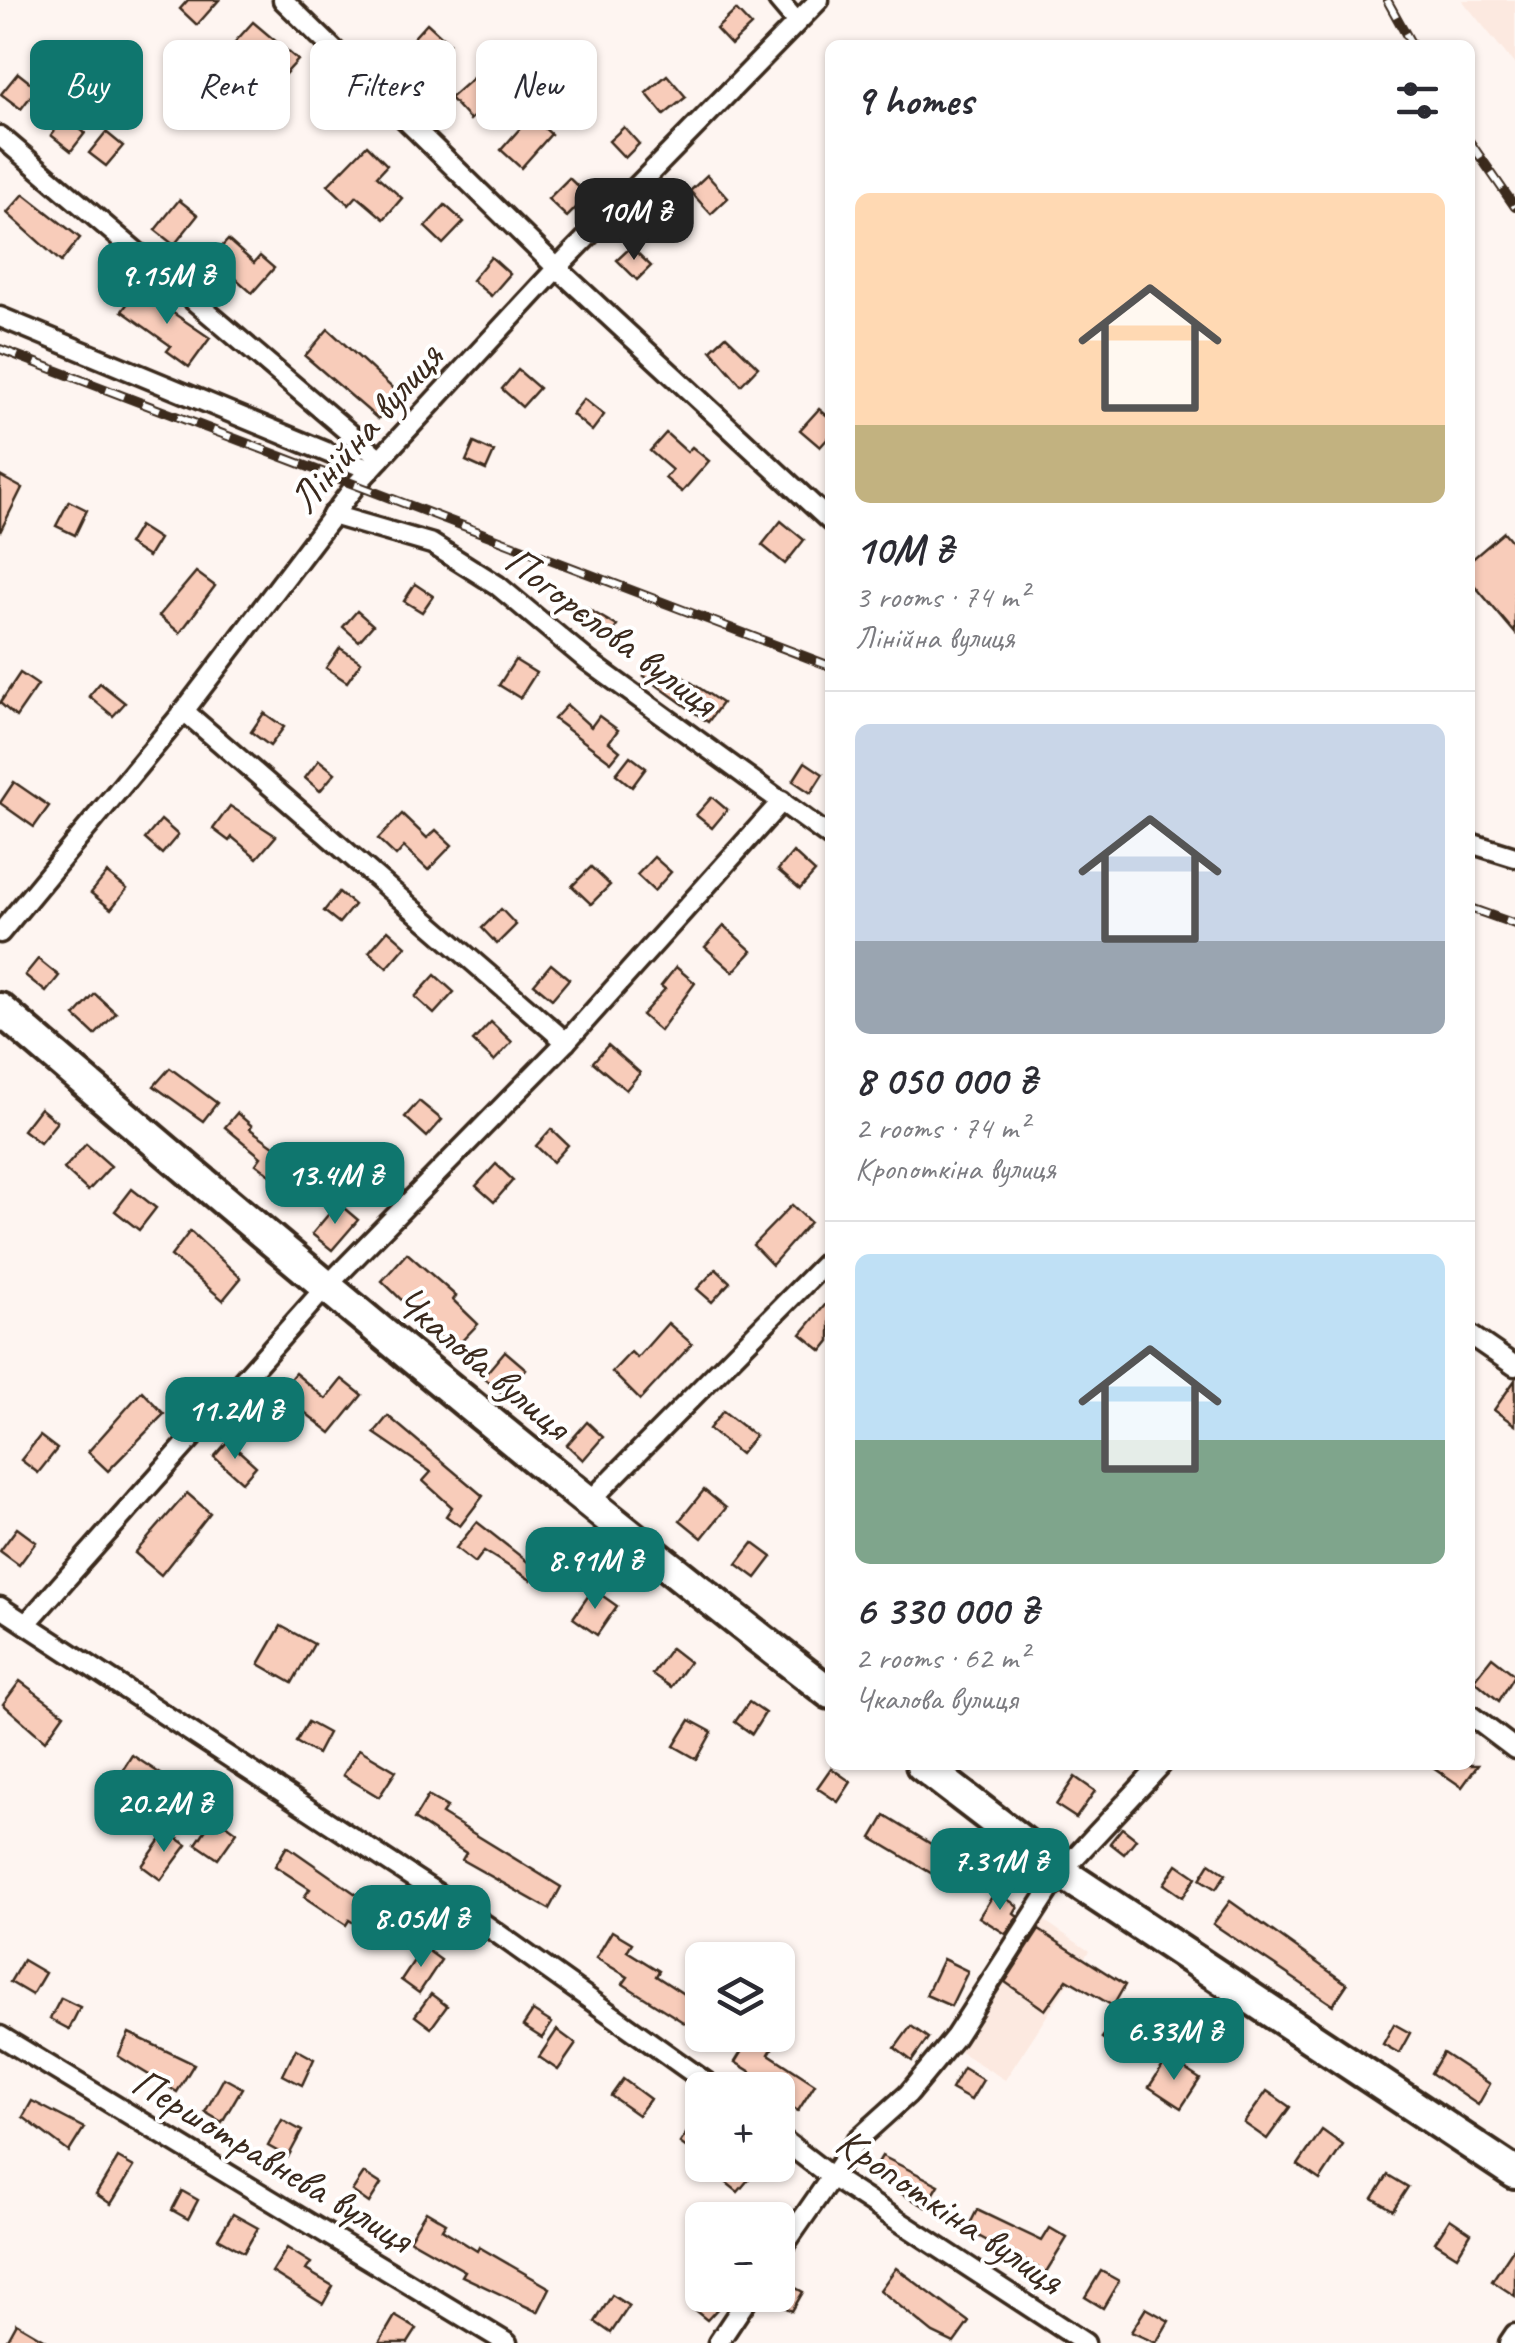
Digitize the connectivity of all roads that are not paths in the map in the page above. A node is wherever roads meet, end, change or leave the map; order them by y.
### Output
1 (283, 0) edge
2 (778, 0) edge
3 (819, 0) edge
4 (796, 20) junction
5 (0, 136) edge
6 (557, 268) junction
7 (0, 316) edge
8 (375, 465) junction
9 (825, 515) edge
10 (332, 516) junction
11 (184, 711) junction
12 (782, 801) junction
13 (825, 833) edge
14 (1475, 844) edge
15 (1515, 856) edge
16 (0, 933) edge
17 (0, 1009) edge
18 (566, 1042) junction
19 (825, 1263) edge
20 (325, 1288) junction
21 (1475, 1338) edge
22 (1515, 1366) edge
23 (587, 1504) junction
24 (0, 1606) edge
25 (26, 1624) junction
26 (825, 1689) edge
27 (1475, 1720) edge
28 (1515, 1749) edge
29 (928, 1770) edge
30 (1156, 1770) edge
31 (1060, 1872) junction
32 (0, 2036) edge
33 (692, 2072) edge
34 (795, 2149) edge
35 (1515, 2173) edge
36 (830, 2176) junction
37 (795, 2228) edge
38 (739, 2312) edge
39 (1515, 2334) edge
40 (508, 2343) edge
41 (718, 2343) edge
42 (1085, 2343) edge
43 (1510, 2343) edge

1 - 6 street
2 - 4 street
3 - 4 street, Лінійна вулиця
4 - 6 street, Лінійна вулиця
5 - 8 street
6 - 8 street, Лінійна вулиця
6 - 9 street
7 - 8 street
8 - 10 street, Лінійна вулиця
10 - 11 street, Лінійна вулиця
10 - 12 street, Погорєлова вулиця
11 - 16 street, Лінійна вулиця
11 - 18 street
12 - 13 street, Погорєлова вулиця
12 - 18 street
14 - 15 street
17 - 20 main road, Чкалова вулиця
18 - 20 street
19 - 23 street
20 - 23 main road, Чкалова вулиця
20 - 25 street
21 - 22 street
23 - 26 main road, Чкалова вулиця
24 - 25 street
25 - 33 street
27 - 28 street
29 - 31 main road
30 - 31 street
31 - 35 main road
31 - 36 street
32 - 40 street, Першотравнева вулиця
34 - 36 street, Кропоткіна вулиця
36 - 37 street
36 - 42 street, Кропоткіна вулиця
38 - 41 street
39 - 43 street

